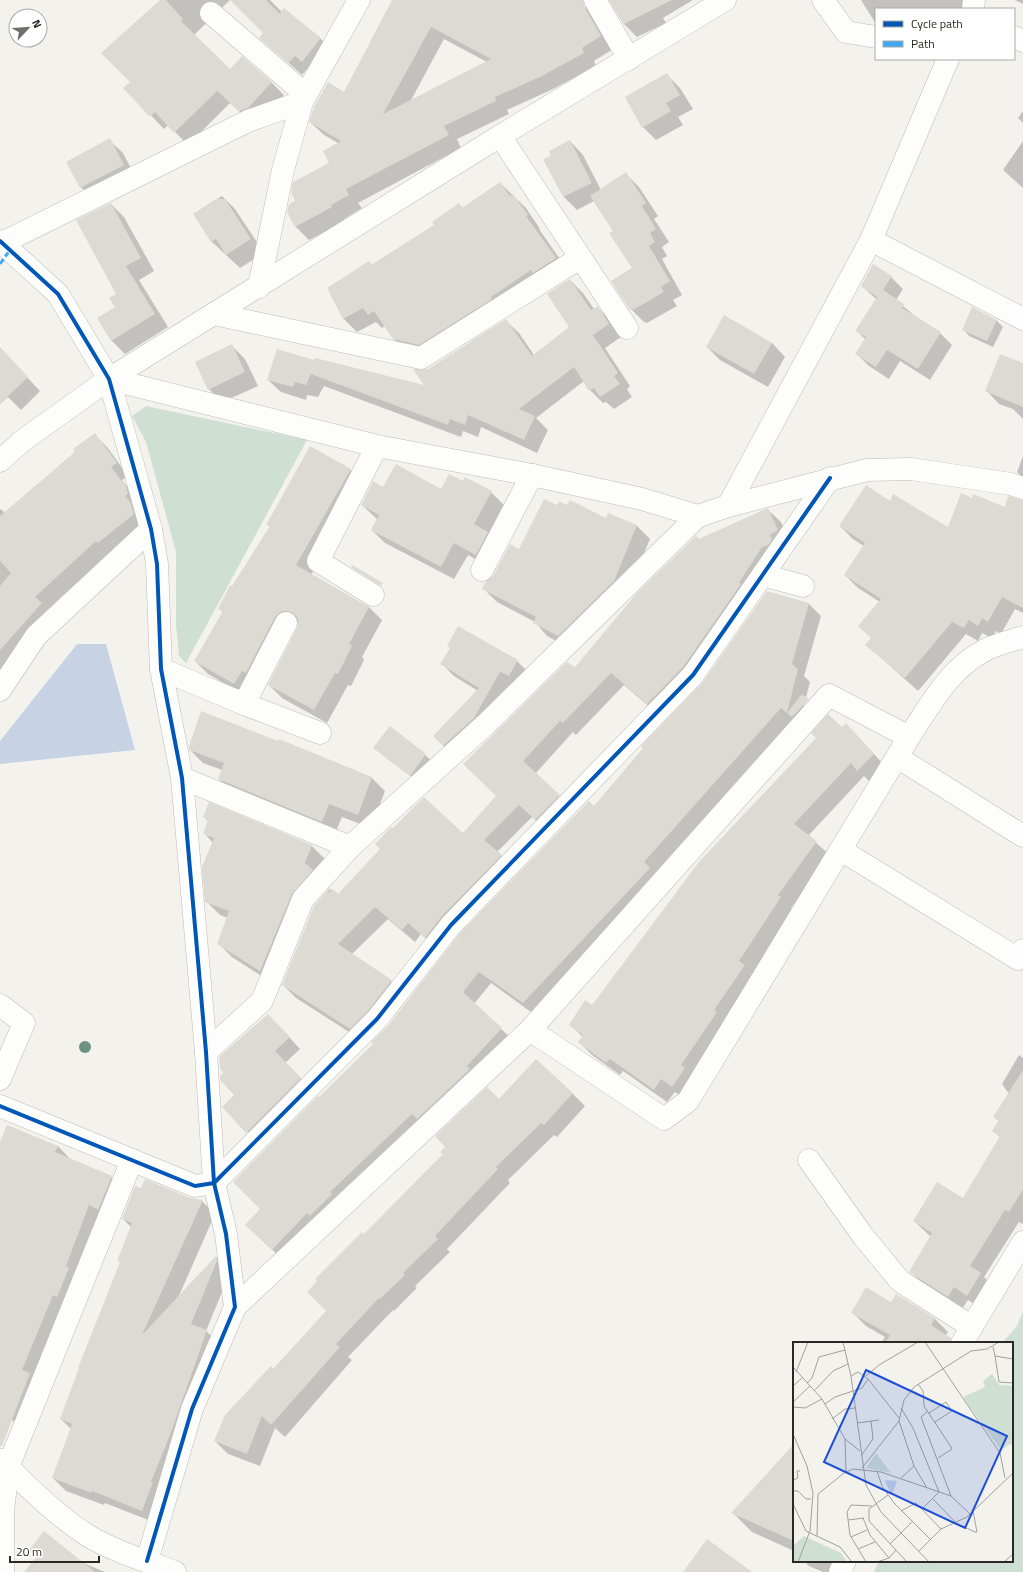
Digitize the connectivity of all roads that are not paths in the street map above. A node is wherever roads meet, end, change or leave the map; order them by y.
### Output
1 (359, 0) edge
2 (595, 0) edge
3 (725, 0) edge
4 (823, 0) edge
5 (212, 12) dead end
6 (875, 38) edge
7 (629, 59) junction
8 (948, 60) edge
9 (304, 98) junction
10 (500, 136) junction
11 (871, 240) junction
12 (1, 242) edge
13 (580, 258) junction
14 (259, 287) junction
15 (214, 314) junction
16 (1023, 319) edge
17 (627, 328) dead end
18 (109, 380) junction
19 (377, 446) junction
20 (0, 461) edge
21 (532, 475) junction
22 (830, 478) junction
23 (1023, 488) edge
24 (728, 506) junction
25 (698, 516) junction
26 (151, 530) junction
27 (482, 570) dead end
28 (763, 574) junction
29 (803, 586) dead end
30 (373, 594) dead end
31 (286, 623) dead end
32 (1023, 637) edge
33 (162, 669) junction
34 (0, 690) edge
35 (244, 704) junction
36 (320, 733) dead end
37 (909, 737) junction
38 (898, 757) junction
39 (182, 778) junction
40 (1023, 836) edge
41 (350, 847) junction
42 (841, 850) junction
43 (1023, 950) edge
44 (0, 1005) edge
45 (530, 1030) junction
46 (206, 1052) junction
47 (0, 1079) edge
48 (0, 1106) edge
49 (132, 1160) junction
50 (809, 1160) dead end
51 (214, 1183) junction
52 (1023, 1242) edge
53 (235, 1307) junction
54 (967, 1335) edge
55 (4, 1463) edge
56 (147, 1561) junction
57 (845, 1562) edge
58 (3, 1572) edge
59 (175, 1572) edge
60 (840, 1572) edge

1 - 9 street
2 - 7 street
3 - 7 street
4 - 6 street
5 - 9 street
7 - 10 street
8 - 11 street
9 - 12 street
9 - 14 street
10 - 13 street
10 - 14 street
11 - 16 street
11 - 24 street
12 - 18 street
13 - 15 street
13 - 17 street
14 - 15 street
15 - 18 street
18 - 19 street
18 - 20 street
18 - 26 street
19 - 21 street
19 - 30 street
21 - 25 street
21 - 27 street
22 - 23 street
22 - 24 street
22 - 28 street
24 - 25 street
25 - 41 street
26 - 33 street
26 - 34 street
28 - 29 street
28 - 51 street
31 - 35 street
32 - 37 street
33 - 35 street
33 - 39 street
35 - 36 street
37 - 38 street
37 - 45 street
38 - 40 street
38 - 42 street
39 - 41 street
39 - 46 street
41 - 46 street
42 - 43 street
42 - 45 street
44 - 47 street
45 - 53 street
46 - 51 street
48 - 49 street
49 - 51 street
49 - 55 street
50 - 54 street
51 - 53 street
52 - 54 street
53 - 56 street
55 - 56 street
55 - 58 street
56 - 59 street
57 - 60 street

